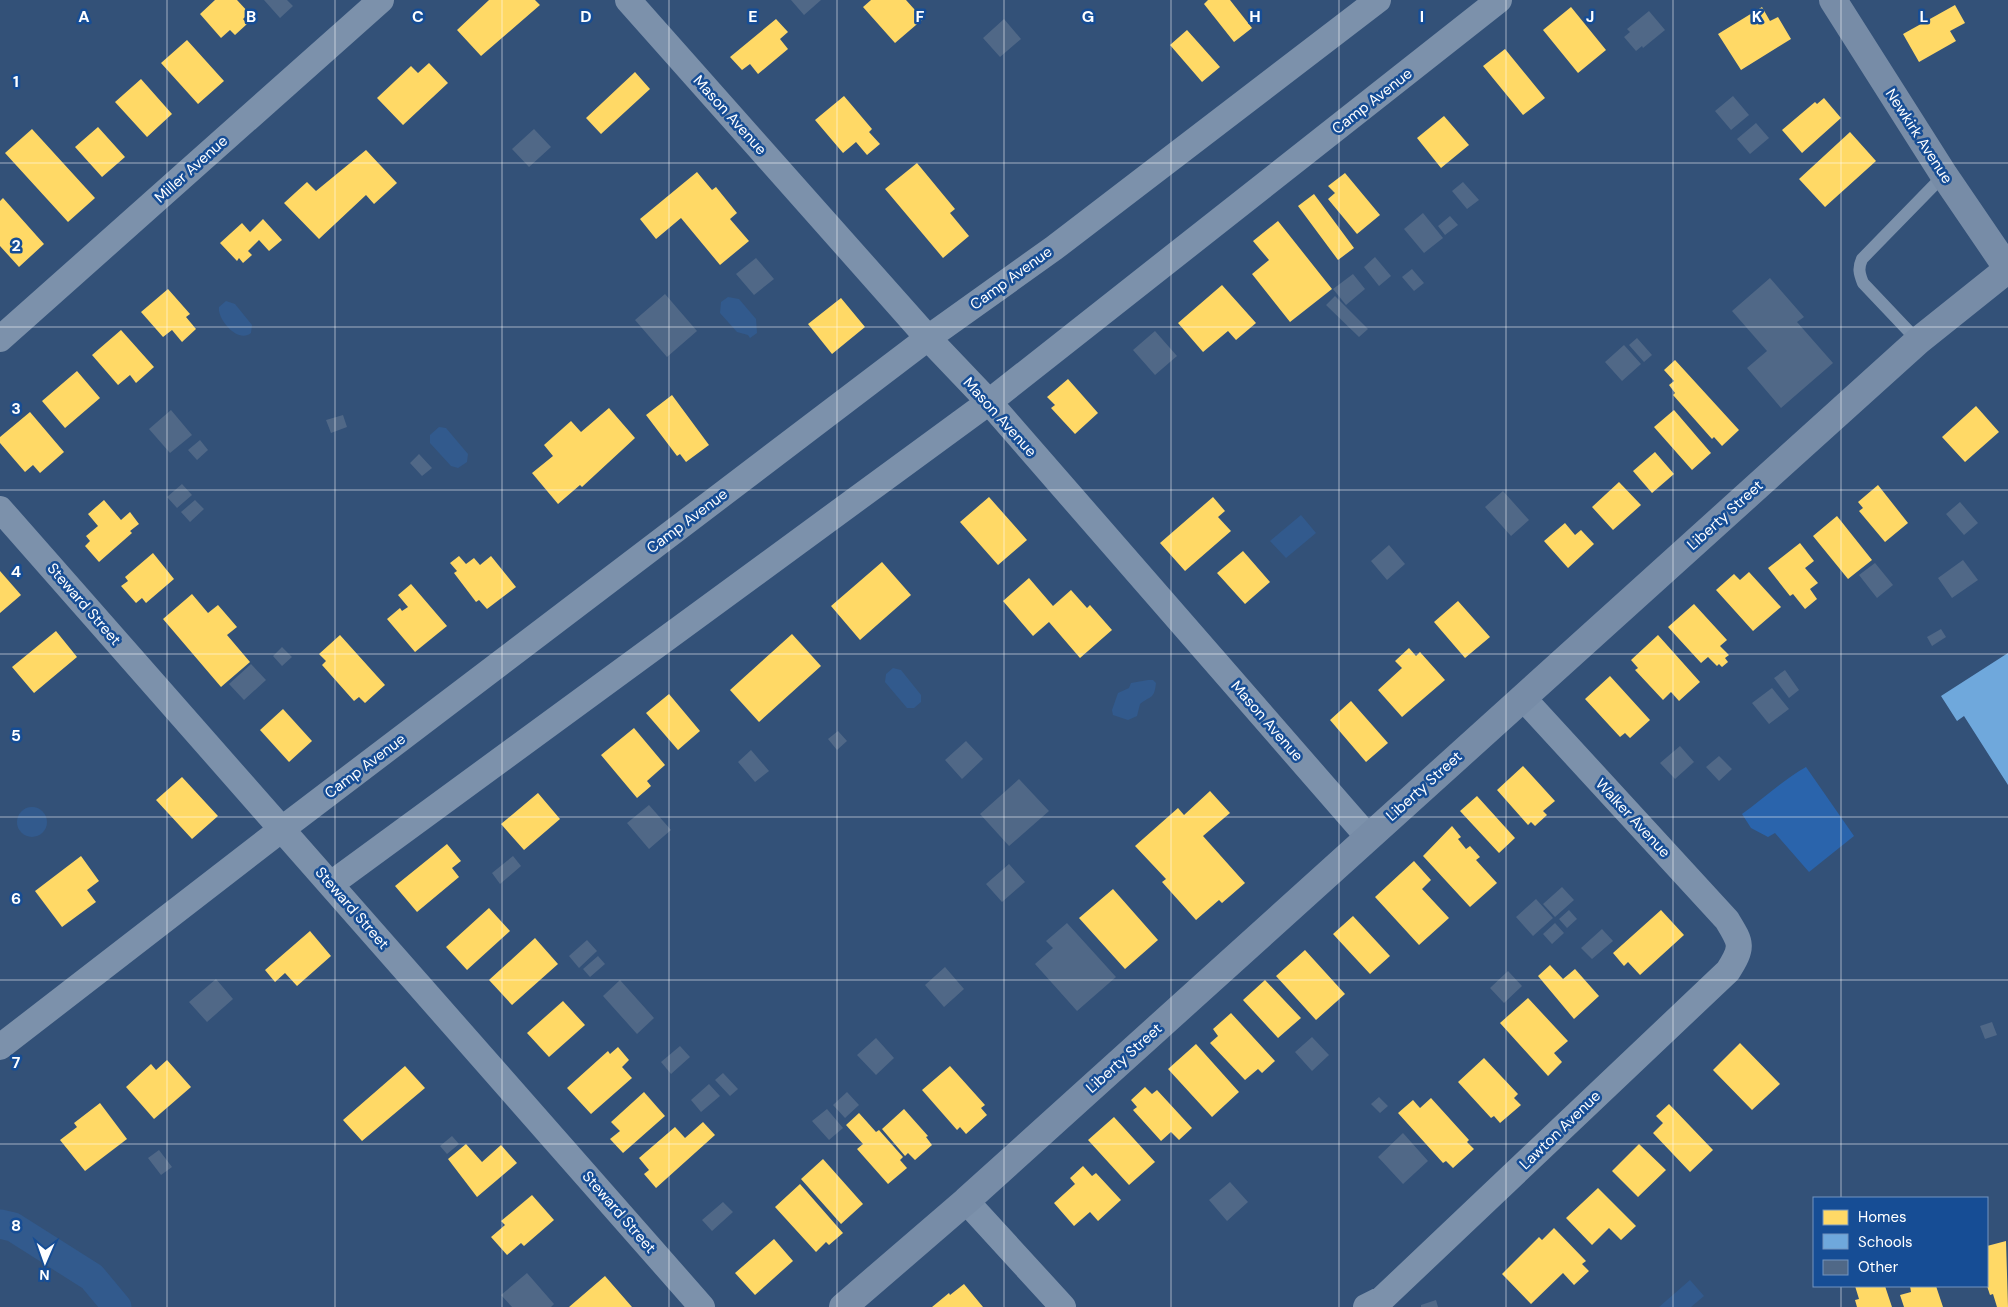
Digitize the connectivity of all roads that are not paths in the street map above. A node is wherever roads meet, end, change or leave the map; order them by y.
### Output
1 (381, 0) edge
2 (628, 0) edge
3 (1378, 0) edge
4 (1500, 0) edge
5 (1833, 0) edge
6 (1944, 175) junction
7 (2008, 269) edge
8 (928, 338) junction
9 (0, 339) edge
10 (1918, 341) junction
11 (988, 402) junction
12 (0, 510) edge
13 (1524, 698) junction
14 (282, 829) junction
15 (1368, 837) junction
16 (331, 884) junction
17 (1739, 941) joint
18 (0, 1046) edge
19 (966, 1201) junction
20 (702, 1307) edge
21 (843, 1307) edge
22 (1064, 1307) edge
23 (1366, 1307) edge

1 - 9 street, Miller Avenue
2 - 8 street, Mason Avenue
3 - 8 street, Camp Avenue
4 - 11 street, Camp Avenue
5 - 6 street, Newkirk Avenue
6 - 7 street, Newkirk Avenue
6 - 10 lane
7 - 10 street, Liberty Street
8 - 11 street, Mason Avenue
8 - 14 street, Camp Avenue
10 - 13 street, Liberty Street
11 - 15 street, Mason Avenue
11 - 16 street, Camp Avenue
12 - 14 street, Steward Street
13 - 15 street, Liberty Street
13 - 17 street, Walker Avenue
14 - 16 street, Steward Street
14 - 18 street, Camp Avenue
15 - 19 street, Liberty Street
16 - 20 street, Steward Street
17 - 23 street, Lawton Avenue
19 - 21 street, Liberty Street
19 - 22 street

